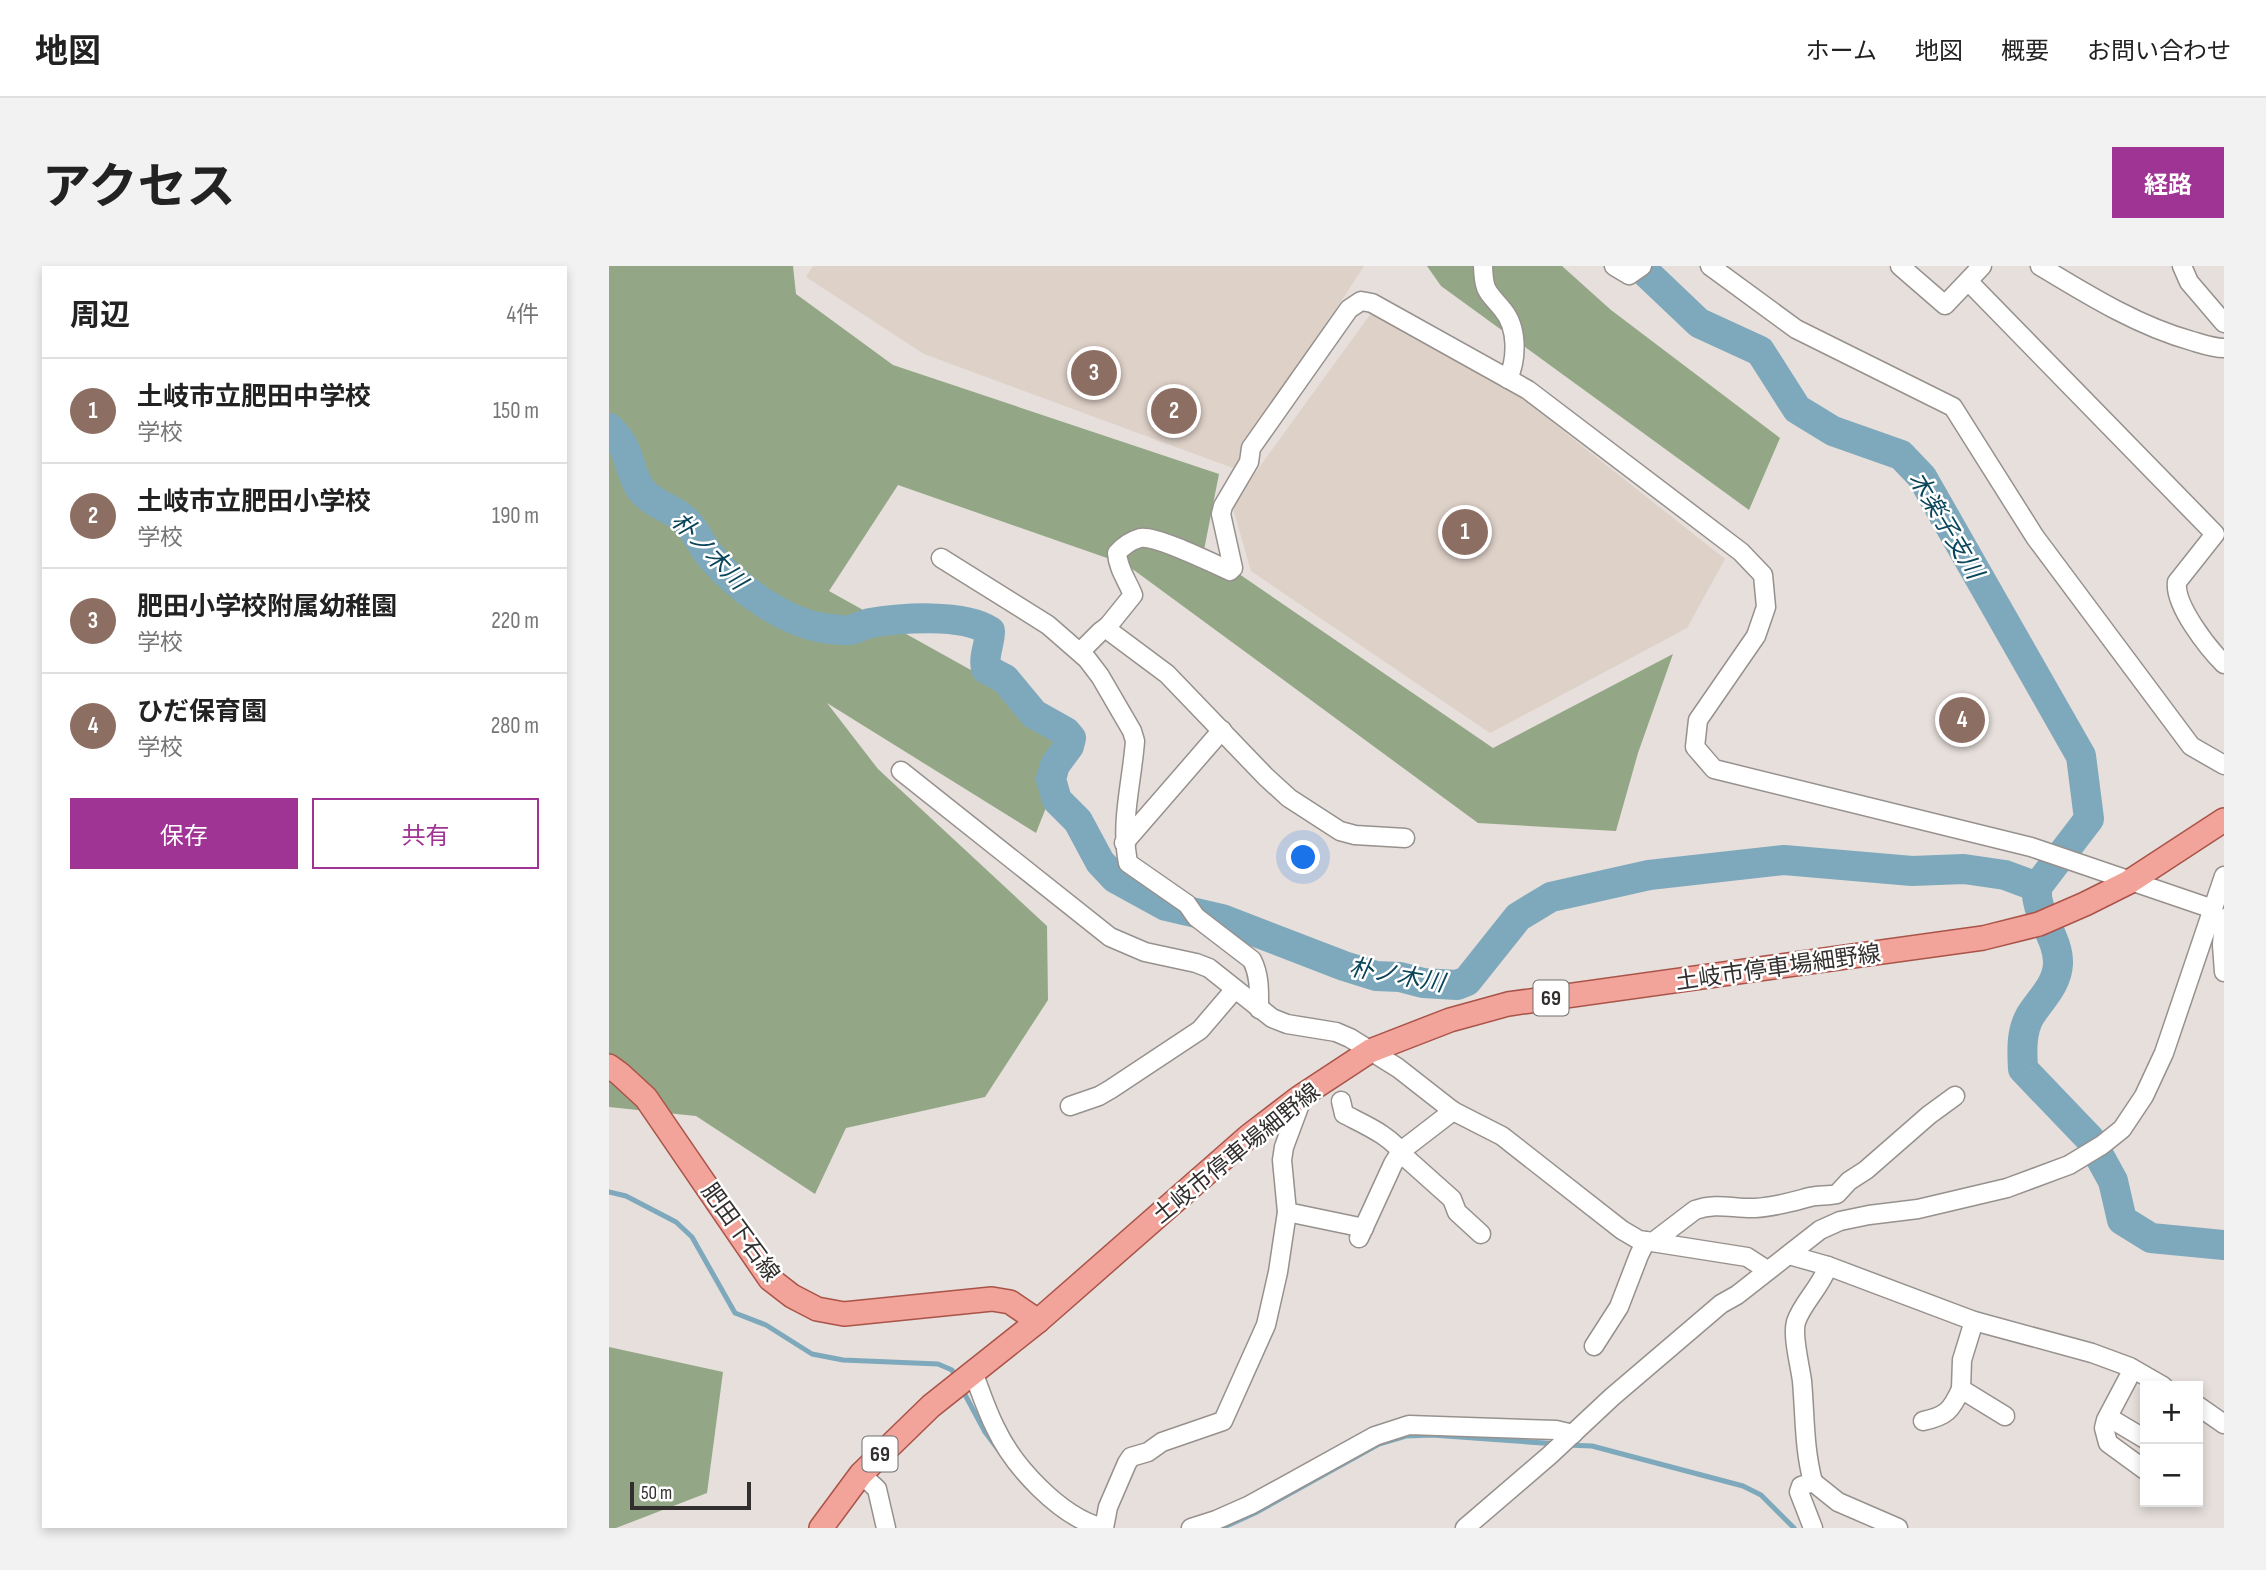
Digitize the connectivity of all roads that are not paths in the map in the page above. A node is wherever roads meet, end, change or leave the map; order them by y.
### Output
1 (1483, 266) edge
2 (1614, 266) edge
3 (1642, 266) edge
4 (1710, 266) edge
5 (1900, 266) edge
6 (1983, 266) edge
7 (2040, 266) edge
8 (2182, 266) edge
9 (1969, 282) junction
10 (2224, 323) edge
11 (2224, 348) edge
12 (1508, 379) junction
13 (941, 558) dead end
14 (1108, 626) junction
15 (1080, 652) junction
16 (2224, 664) edge
17 (1222, 730) junction
18 (2224, 765) edge
19 (901, 771) dead end
20 (2224, 820) edge
21 (1405, 838) dead end
22 (1124, 844) junction
23 (2224, 876) edge
24 (2129, 882) junction
25 (2220, 908) edge
26 (2224, 972) edge
27 (1235, 989) junction
28 (1259, 1009) junction
29 (1370, 1051) junction
30 (609, 1066) edge
31 (1300, 1097) junction
32 (1955, 1097) dead end
33 (1341, 1101) dead end
34 (1070, 1106) dead end
35 (1453, 1111) junction
36 (1401, 1152) junction
37 (1287, 1212) junction
38 (1482, 1234) dead end
39 (1650, 1242) junction
40 (1789, 1255) junction
41 (1828, 1266) junction
42 (1767, 1270) junction
43 (1038, 1321) junction
44 (1974, 1321) junction
45 (1594, 1346) dead end
46 (2133, 1369) junction
47 (971, 1373) junction
48 (2154, 1381) edge
49 (1961, 1390) junction
50 (2203, 1409) edge
51 (2005, 1416) dead end
52 (2108, 1417) junction
53 (1923, 1421) dead end
54 (2224, 1424) edge
55 (1572, 1435) junction
56 (2140, 1436) edge
57 (2140, 1466) edge
58 (861, 1474) junction
59 (1813, 1482) junction
60 (821, 1528) edge
61 (885, 1528) edge
62 (1103, 1528) edge
63 (1191, 1528) edge
64 (1465, 1528) edge
65 (1813, 1528) edge
66 (1898, 1528) edge

1 - 12 street
2 - 3 street
4 - 18 street
5 - 9 street
6 - 9 street
7 - 11 street
8 - 10 street
9 - 16 street
12 - 14 street
12 - 24 street
13 - 15 street
14 - 15 street
14 - 17 street
15 - 22 street
17 - 21 street
17 - 22 street
19 - 27 street
20 - 24 main road, 土岐市停車場細野線 / 69
22 - 28 street
23 - 25 street
24 - 25 street
24 - 29 main road, 土岐市停車場細野線 / 69
25 - 26 street
25 - 40 street
27 - 28 street
27 - 34 street
28 - 29 street
29 - 31 main road, 土岐市停車場細野線 / 69
29 - 35 street
30 - 43 main road, 肥田下石線
31 - 37 street
31 - 43 main road, 土岐市停車場細野線 / 69
32 - 39 street
33 - 36 street
35 - 36 street
35 - 39 street
36 - 37 street
36 - 38 street
37 - 62 street
39 - 42 street
39 - 45 street
40 - 41 street
40 - 42 street
41 - 44 street
41 - 59 street
42 - 55 street
43 - 47 main road, 土岐市停車場細野線 / 69
44 - 46 street
44 - 49 street
46 - 48 street
46 - 52 street
47 - 58 main road, 土岐市停車場細野線 / 69
47 - 62 street
49 - 51 street
49 - 53 street
50 - 54 street
52 - 56 street
52 - 57 street
55 - 63 street
55 - 64 street
58 - 60 main road, 土岐市停車場細野線 / 69
58 - 61 street
59 - 65 street
59 - 66 street

